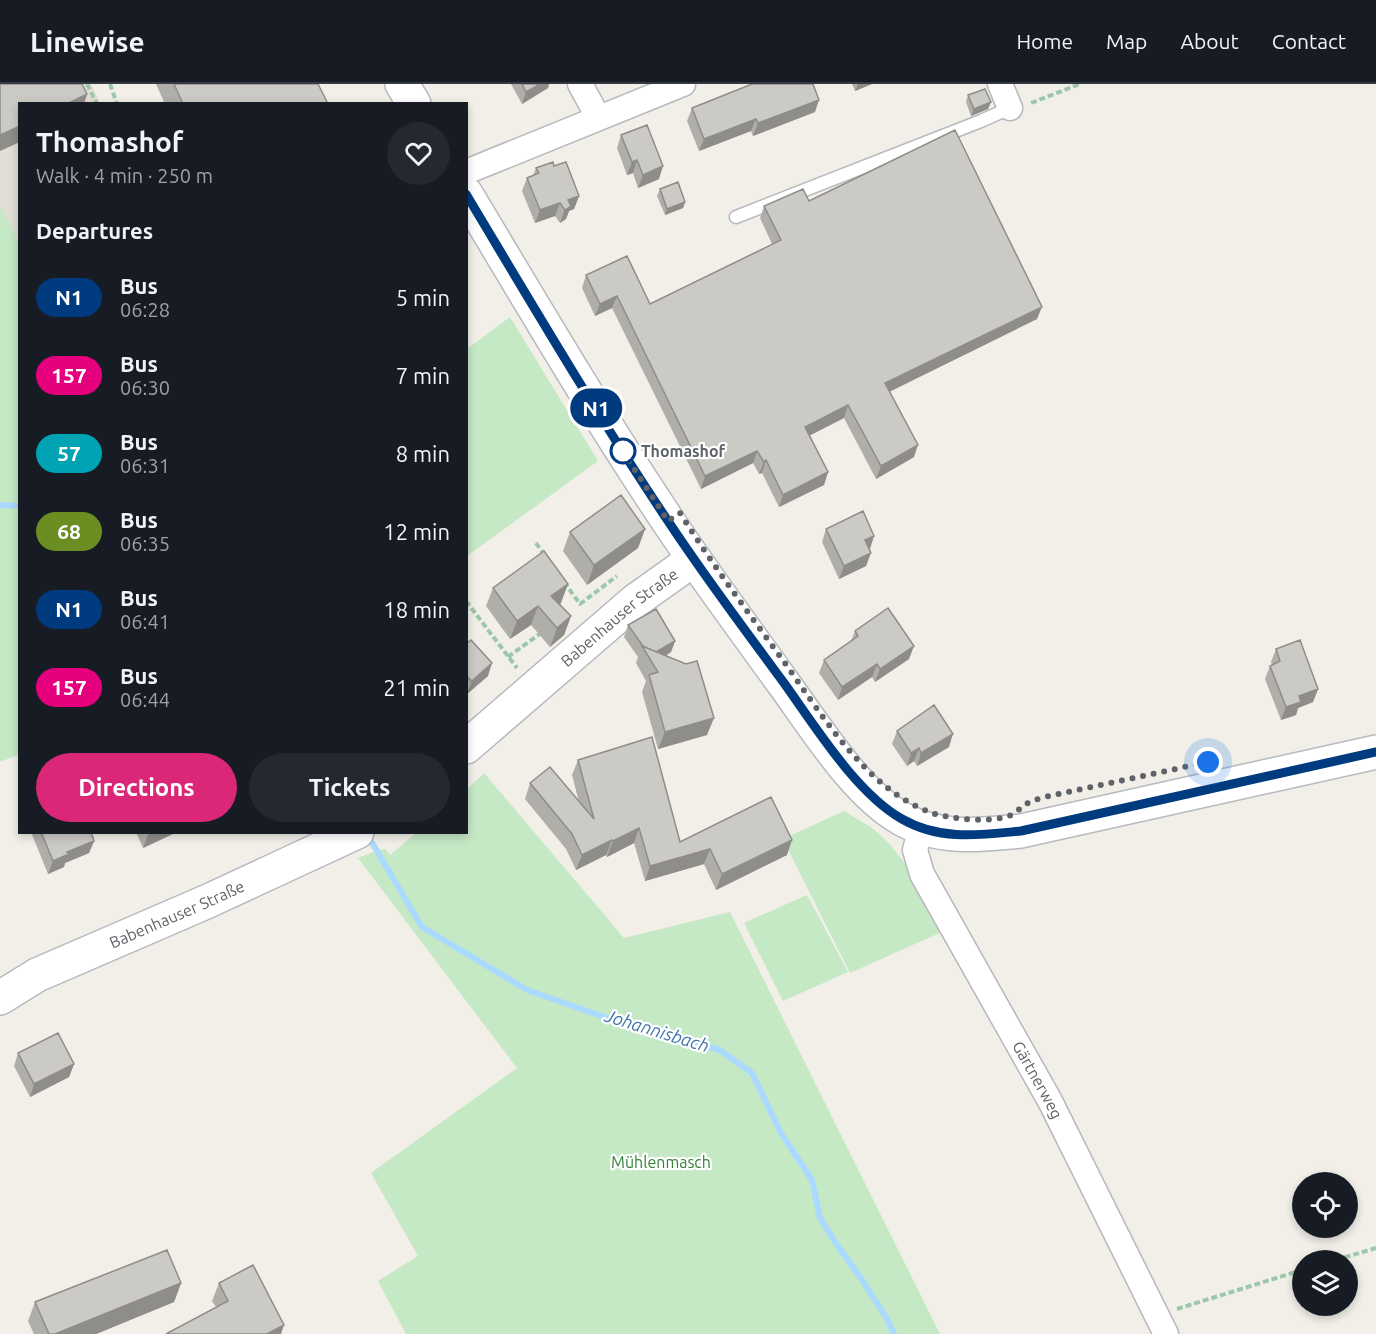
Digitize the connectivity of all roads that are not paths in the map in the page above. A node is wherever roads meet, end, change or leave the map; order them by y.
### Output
1 (402, 84) edge
2 (580, 84) edge
3 (683, 84) edge
4 (1000, 84) edge
5 (413, 102) edge
6 (1010, 108) joint
7 (598, 117) junction
8 (468, 171) edge
9 (468, 197) edge
10 (736, 217) dead end
11 (694, 559) junction
12 (468, 745) edge
13 (1376, 752) edge
14 (921, 828) junction
15 (350, 836) edge
16 (0, 998) edge
17 (1161, 1324) edge

1 - 5 main road
2 - 7 street
3 - 7 street
4 - 6 street
6 - 10 lane
7 - 8 street
9 - 11 main road, Babenhauser Straße
11 - 12 main road, Babenhauser Straße
11 - 14 main road
13 - 14 main road
14 - 17 street, Gärtnerweg
15 - 16 main road, Babenhauser Straße

